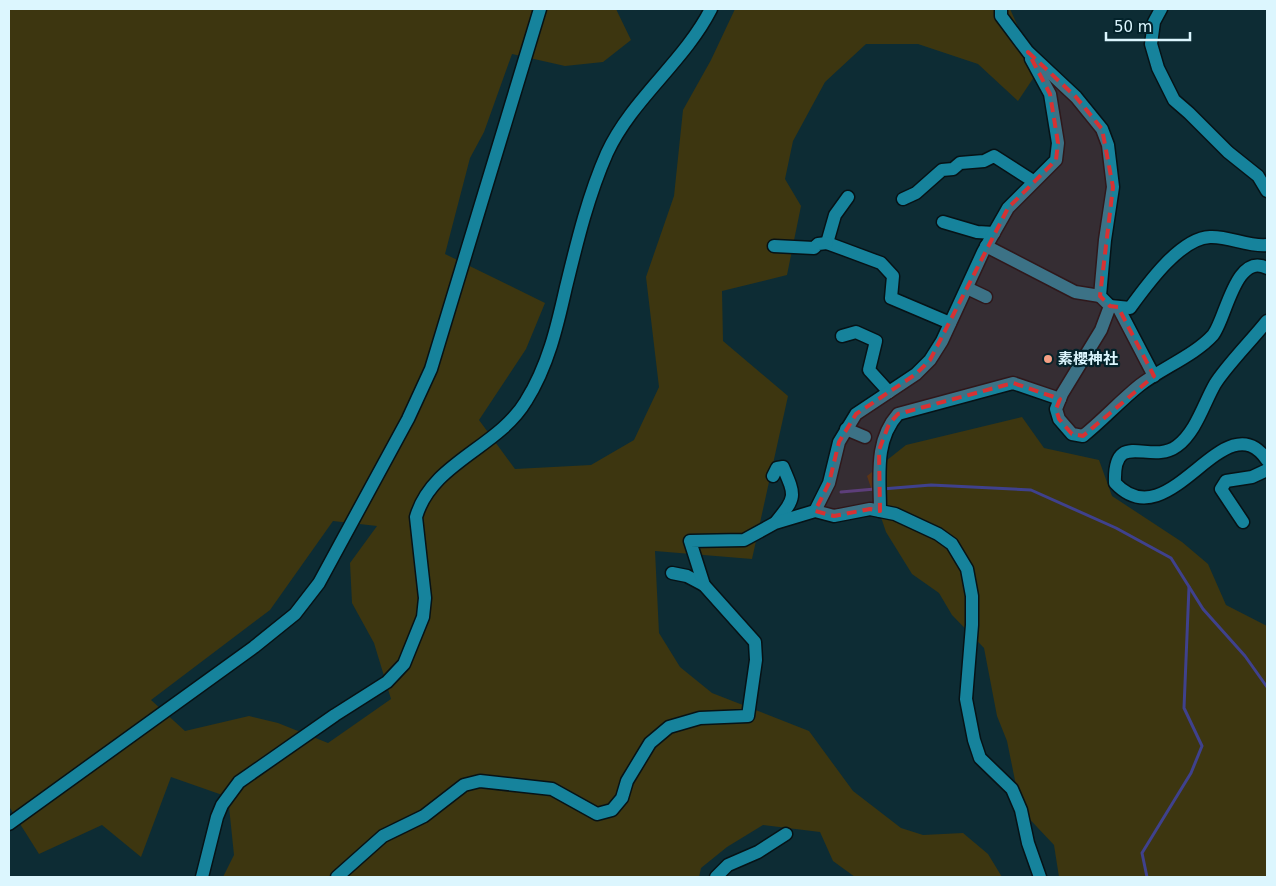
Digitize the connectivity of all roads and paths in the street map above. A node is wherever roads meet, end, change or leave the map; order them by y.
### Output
1 (540, 9) edge
2 (710, 9) edge
3 (1001, 9) edge
4 (1162, 9) edge
5 (1028, 52) junction
6 (1033, 180) junction
7 (1267, 192) edge
8 (848, 197) dead end
9 (903, 199) dead end
10 (943, 222) dead end
11 (994, 233) junction
12 (827, 243) junction
13 (1267, 245) edge
14 (774, 246) dead end
15 (986, 246) junction
16 (1267, 268) edge
17 (967, 288) junction
18 (1100, 296) junction
19 (986, 297) dead end
20 (1114, 306) junction
21 (1267, 321) edge
22 (950, 323) junction
23 (842, 336) dead end
24 (1154, 376) junction
25 (889, 392) junction
26 (1060, 399) junction
27 (846, 429) junction
28 (865, 437) dead end
29 (1267, 460) edge
30 (1267, 470) edge
31 (773, 476) dead end
32 (815, 511) junction
33 (880, 511) junction
34 (1243, 522) dead end
35 (775, 524) junction
36 (672, 573) dead end
37 (704, 585) junction
38 (9, 824) edge
39 (786, 834) dead end
40 (202, 877) edge
41 (337, 877) edge
42 (716, 877) edge
43 (1040, 877) edge

1 - 38 street
2 - 40 street
3 - 5 street
4 - 7 street
5 - 6 street
5 - 18 street
6 - 9 street
6 - 11 street
8 - 12 street
10 - 11 street
11 - 15 street
12 - 14 street
12 - 22 street
13 - 20 street
15 - 17 street
15 - 18 street
16 - 24 street
17 - 19 street
17 - 22 street
18 - 20 street
20 - 24 street
20 - 26 street
21 - 29 street
22 - 25 street
23 - 25 street
24 - 26 street
25 - 27 street
26 - 33 street
27 - 28 street
27 - 32 street
30 - 34 street
31 - 35 street
32 - 33 street
32 - 35 street
33 - 43 street
35 - 37 street
36 - 37 street
37 - 41 street
39 - 42 street

